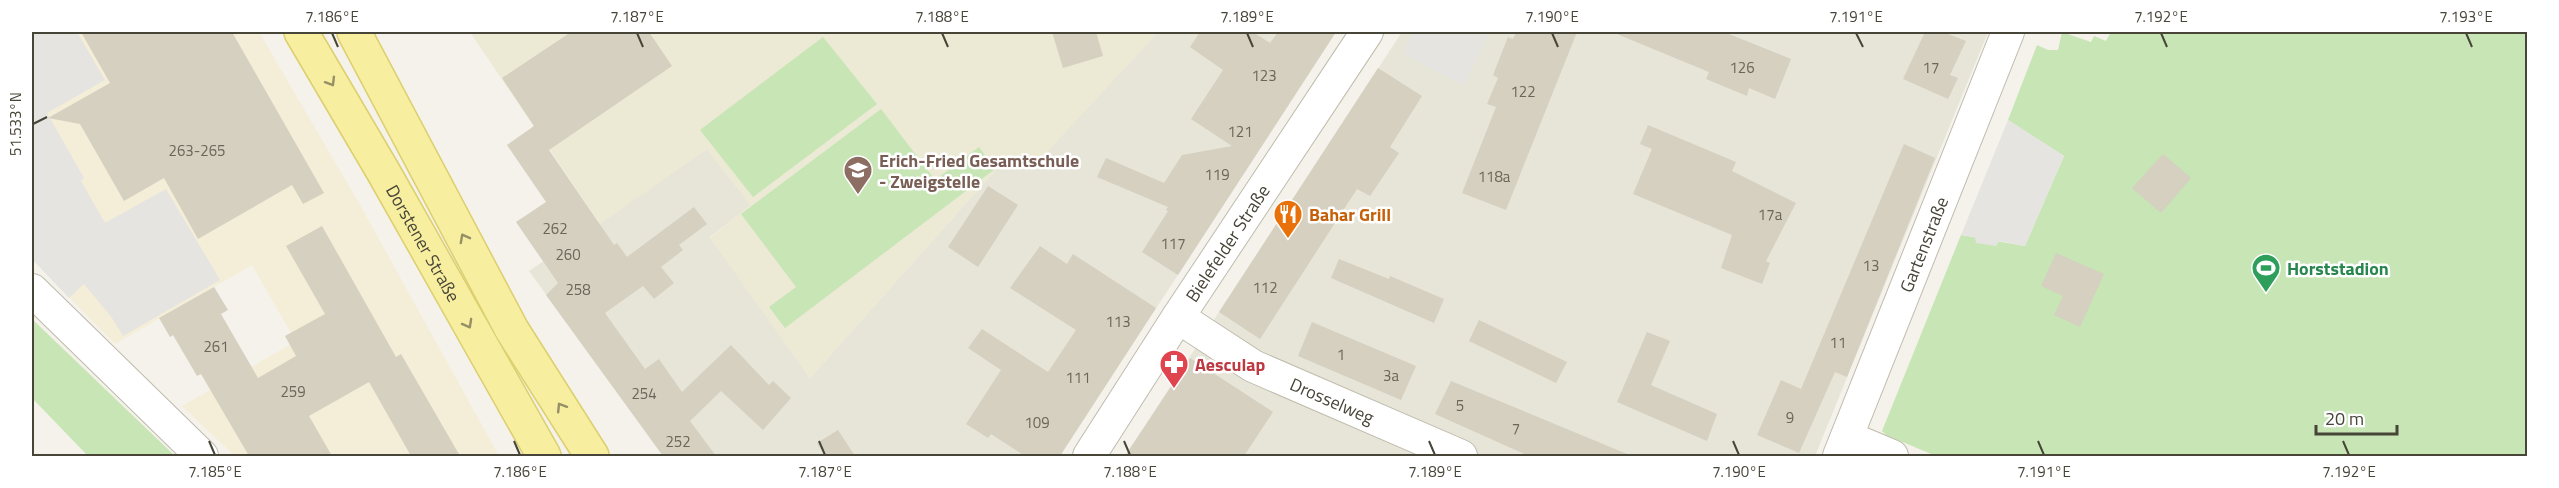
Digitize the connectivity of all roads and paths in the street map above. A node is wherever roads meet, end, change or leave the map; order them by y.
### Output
1 (301, 32) edge
2 (354, 32) edge
3 (1367, 32) edge
4 (2008, 32) edge
5 (32, 290) edge
6 (1178, 317) junction
7 (1843, 447) edge
8 (202, 456) edge
9 (544, 456) edge
10 (592, 456) edge
11 (1089, 456) edge
12 (1461, 456) edge
13 (1892, 456) edge

1 -> 9 main road, Dorstener Straße
10 -> 2 main road, Dorstener Straße
3 - 6 street, Bielefelder Straße
4 - 7 street, Gartenstraße
5 - 8 street
6 - 11 street, Bielefelder Straße
6 - 12 street, Drosselweg
7 - 13 street

